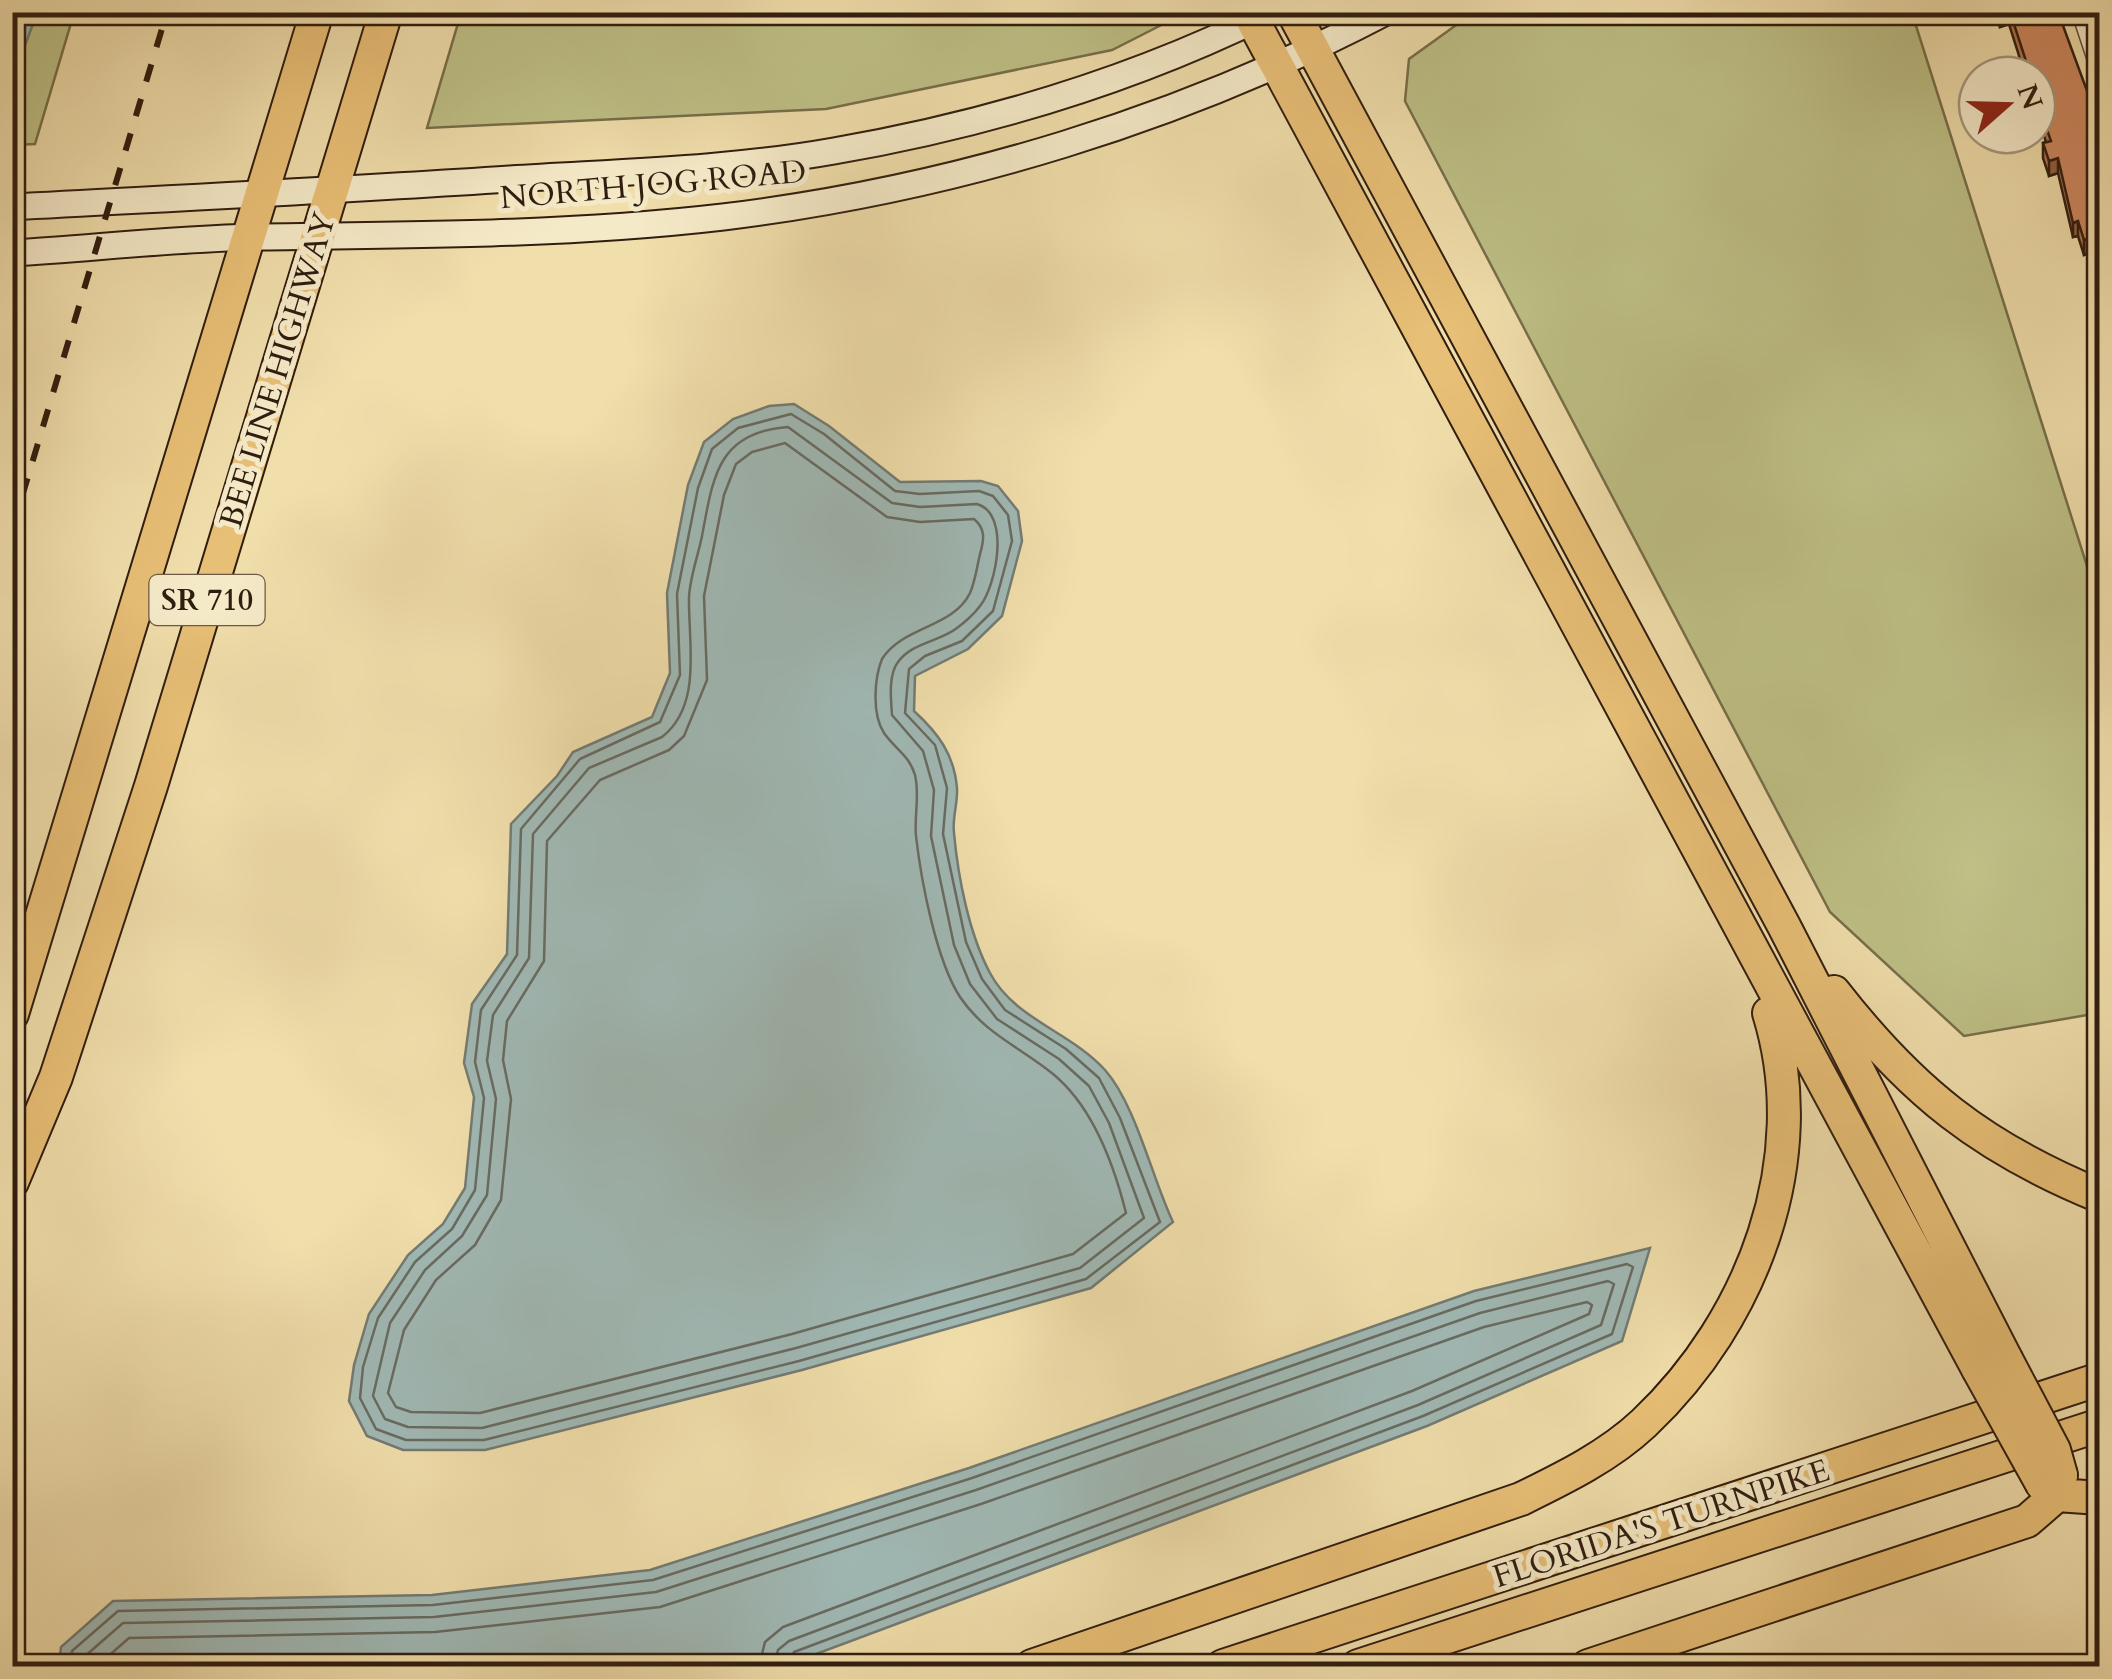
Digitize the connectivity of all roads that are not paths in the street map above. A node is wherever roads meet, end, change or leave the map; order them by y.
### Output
1 (317, 12) edge
2 (386, 12) edge
3 (1293, 12) edge
4 (1386, 12) edge
5 (2081, 12) edge
6 (1262, 17) edge
7 (1312, 48) junction
8 (1275, 65) junction
9 (2100, 69) edge
10 (332, 191) junction
11 (262, 196) junction
12 (12, 207) edge
13 (317, 237) junction
14 (250, 238) junction
15 (12, 253) edge
16 (1784, 926) junction
17 (1750, 951) junction
18 (12, 1014) edge
19 (12, 1182) edge
20 (2100, 1196) edge
21 (1992, 1364) junction
22 (2100, 1379) edge
23 (2100, 1425) edge
24 (2053, 1484) junction
25 (2100, 1498) edge
26 (1032, 1666) edge
27 (1224, 1666) edge
28 (1358, 1666) edge
29 (1588, 1666) edge

1 - 11 highway, BEE LINE HIGHWAY / SR 710
2 - 10 highway, BEE LINE HIGHWAY / SR 710
3 - 7 highway
4 - 7 main road, NORTH JOG ROAD
5 - 9 street
6 - 8 highway
6 - 10 main road, NORTH JOG ROAD
7 - 8 main road, NORTH JOG ROAD
7 - 16 highway
8 - 13 main road, NORTH JOG ROAD
8 - 17 highway
10 - 11 main road, NORTH JOG ROAD
10 - 13 highway, BEE LINE HIGHWAY / SR 710
11 - 12 main road, NORTH JOG ROAD
11 - 14 highway, BEE LINE HIGHWAY / SR 710
13 - 14 main road, NORTH JOG ROAD
13 - 19 highway, BEE LINE HIGHWAY / SR 710
14 - 15 main road, NORTH JOG ROAD
14 - 18 highway, BEE LINE HIGHWAY / SR 710
16 - 20 highway
16 - 21 highway
17 - 21 highway
17 - 26 highway
21 - 24 highway, bridge
22 - 27 highway, FLORIDA'S TURNPIKE
23 - 28 highway, FLORIDA'S TURNPIKE
24 - 25 highway
24 - 29 highway

